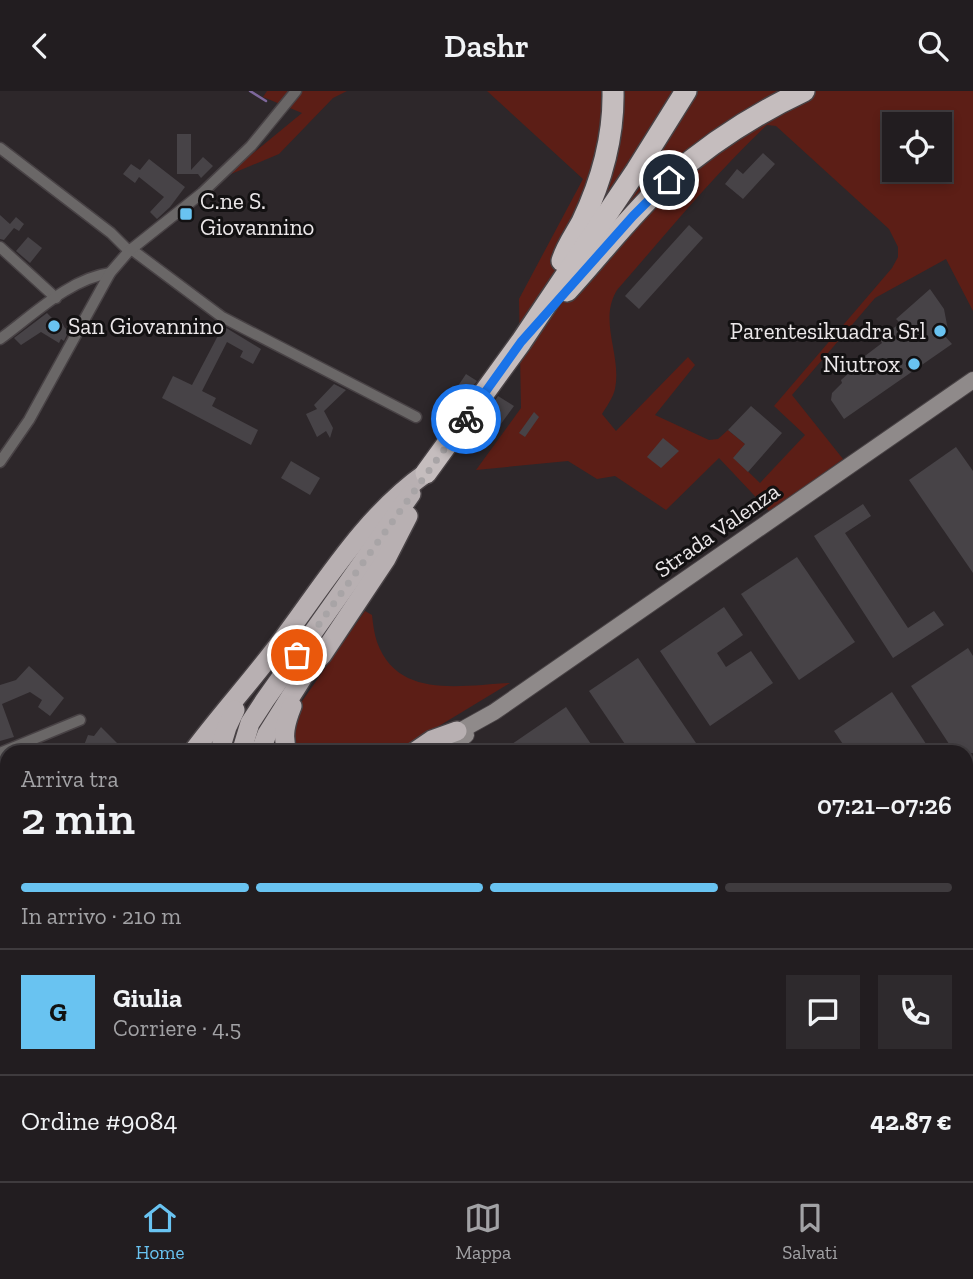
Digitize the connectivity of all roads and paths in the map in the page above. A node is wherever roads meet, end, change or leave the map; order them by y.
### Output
1 (296, 91) edge
2 (613, 91) edge
3 (686, 91) edge
4 (804, 91) edge
5 (0, 148) edge
6 (0, 247) edge
7 (130, 250) junction
8 (110, 273) junction
9 (552, 294) junction
10 (56, 298) junction
11 (0, 339) edge
12 (521, 342) junction
13 (973, 380) edge
14 (416, 417) dead end
15 (0, 462) edge
16 (426, 473) junction
17 (272, 654) junction
18 (322, 655) junction
19 (486, 717) junction
20 (80, 720) dead end
21 (457, 731) junction
22 (19, 745) edge
23 (198, 745) edge
24 (221, 745) edge
25 (243, 745) edge
26 (263, 745) edge
27 (287, 745) edge
28 (425, 745) edge
29 (437, 745) edge
30 (454, 745) edge

1 - 7 street
2 - 9 highway
3 - 9 highway
4 - 12 highway
5 - 7 street
6 - 10 street
7 - 8 street
7 - 14 street
8 - 10 street
8 - 15 street
9 - 12 highway
10 - 11 street
12 - 16 highway
13 - 19 main road, Strada Valenza
16 - 17 highway
16 - 18 highway
16 - 25 highway
17 - 23 highway
17 - 24 highway
18 - 26 highway
18 - 27 highway
19 - 21 main road, Strada Valenza
19 - 30 main road, Strada Valenza
20 - 22 street
21 - 28 highway
21 - 29 main road, Strada Valenza

